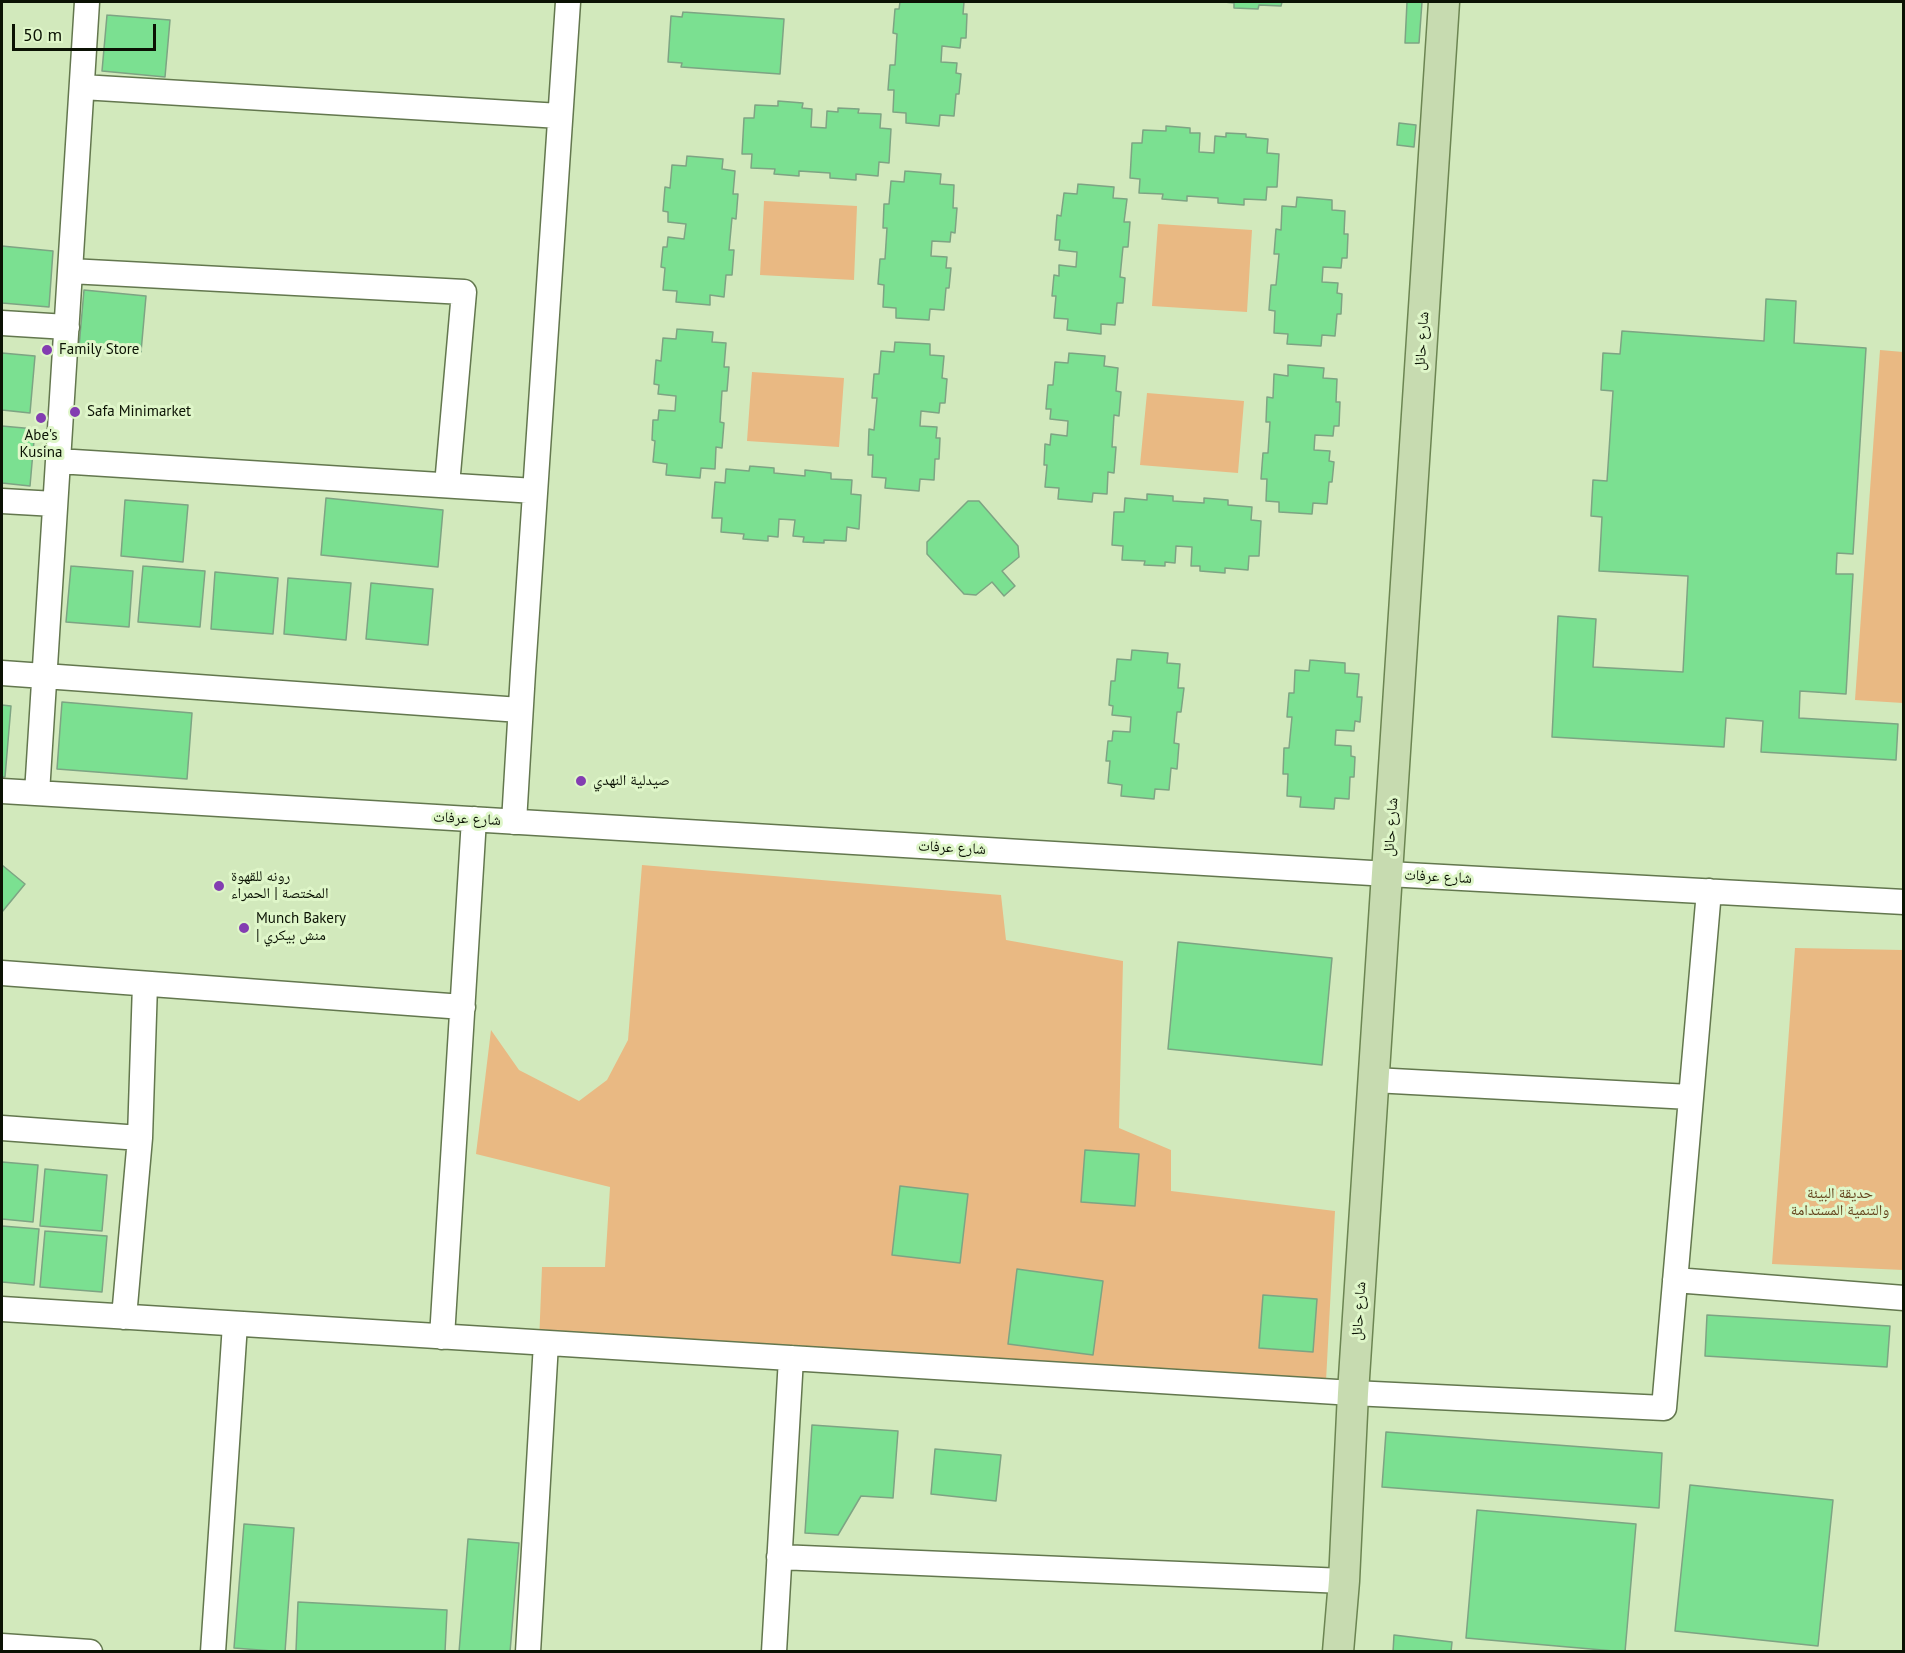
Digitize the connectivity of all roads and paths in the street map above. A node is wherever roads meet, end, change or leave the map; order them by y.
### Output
1 (87, 2) edge
2 (568, 2) edge
3 (1444, 2) edge
4 (82, 87) junction
5 (560, 116) junction
6 (70, 271) junction
7 (2, 323) edge
8 (67, 327) junction
9 (58, 461) junction
10 (447, 485) junction
11 (535, 491) junction
12 (2, 501) edge
13 (55, 504) junction
14 (2, 674) edge
15 (44, 676) junction
16 (520, 710) junction
17 (2, 791) edge
18 (37, 793) junction
19 (474, 819) junction
20 (514, 822) junction
21 (1388, 874) junction
22 (1709, 891) junction
23 (1904, 902) edge
24 (2, 973) edge
25 (145, 984) junction
26 (463, 1007) junction
27 (1374, 1080) junction
28 (1690, 1097) junction
29 (2, 1128) edge
30 (140, 1138) junction
31 (1675, 1280) junction
32 (1904, 1298) edge
33 (2, 1309) edge
34 (124, 1317) junction
35 (235, 1324) junction
36 (442, 1337) junction
37 (546, 1343) junction
38 (790, 1358) junction
39 (1353, 1393) junction
40 (779, 1557) junction
41 (1344, 1581) junction
42 (2, 1646) edge
43 (90, 1652) edge
44 (213, 1652) edge
45 (528, 1652) edge
46 (774, 1652) edge
47 (1338, 1652) edge

1 - 4 street
2 - 5 street
3 - 21 main road, شارع حائل
4 - 5 street
4 - 6 street
5 - 11 street
6 - 8 street
6 - 10 street
7 - 8 street
8 - 9 street
9 - 10 street
9 - 13 street
10 - 11 street
11 - 16 street
12 - 13 street
13 - 15 street
14 - 15 street
15 - 16 street
15 - 18 street
16 - 20 street
17 - 18 street, شارع عرفات
18 - 19 street, شارع عرفات
19 - 20 street, شارع عرفات
19 - 26 street
20 - 21 street, شارع عرفات
21 - 22 street, شارع عرفات
21 - 27 main road, شارع حائل
22 - 23 street, شارع عرفات
22 - 28 street
24 - 25 street
25 - 26 street
25 - 30 street
26 - 36 street
27 - 28 street
27 - 39 main road, شارع حائل
28 - 31 street
29 - 30 street
30 - 34 street
31 - 32 street
31 - 39 street
33 - 34 street
34 - 35 street
35 - 36 street
35 - 44 street
36 - 37 street
37 - 38 street
37 - 45 street
38 - 39 street
38 - 40 street
39 - 41 main road, شارع حائل
40 - 41 street
40 - 46 street
41 - 47 main road, شارع حائل
42 - 43 street

